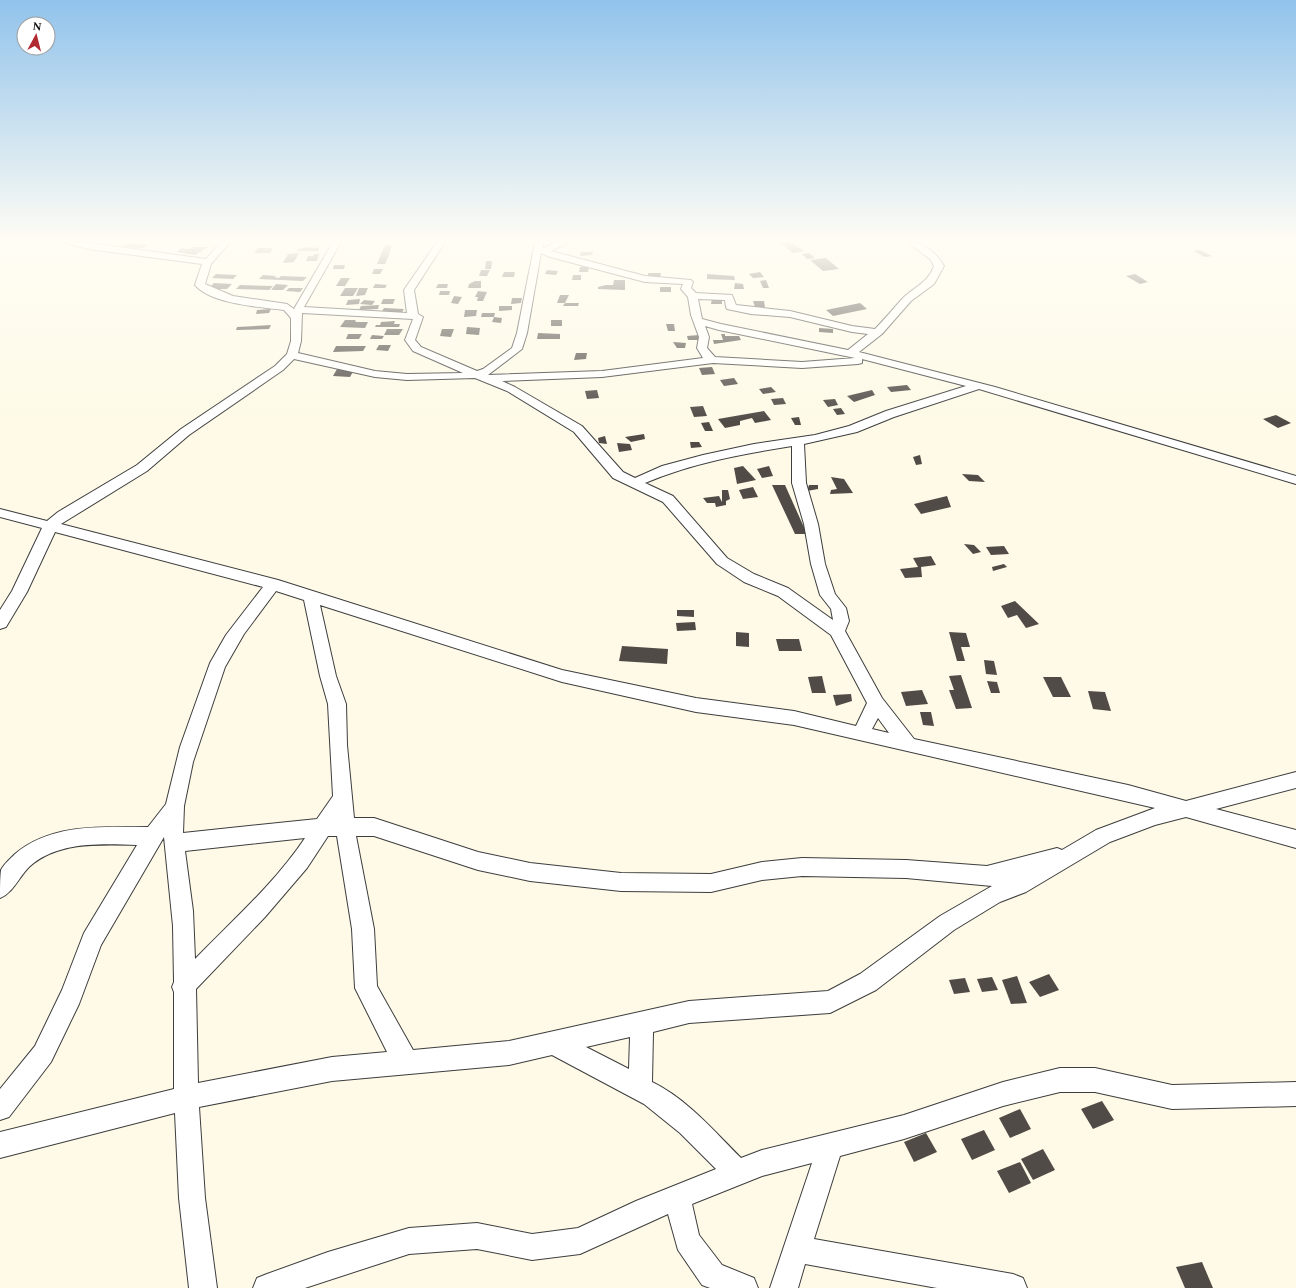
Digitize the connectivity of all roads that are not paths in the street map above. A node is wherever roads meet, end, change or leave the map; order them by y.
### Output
1 (243, 302) edge
2 (304, 302) edge
3 (411, 302) edge
4 (528, 302) edge
5 (694, 302) edge
6 (730, 302) edge
7 (905, 302) edge
8 (297, 314) junction
9 (413, 316) junction
10 (700, 321) junction
11 (878, 332) junction
12 (850, 354) junction
13 (292, 355) junction
14 (713, 360) junction
15 (881, 360) junction
16 (483, 376) junction
17 (978, 386) junction
18 (798, 442) junction
19 (1296, 480) edge
20 (634, 483) junction
21 (0, 513) edge
22 (51, 525) junction
23 (273, 584) junction
24 (311, 597) junction
25 (0, 623) edge
26 (837, 631) junction
27 (876, 703) junction
28 (861, 734) junction
29 (908, 745) junction
30 (1296, 780) edge
31 (175, 807) junction
32 (1186, 809) junction
33 (335, 827) junction
34 (153, 836) junction
35 (1296, 839) edge
36 (174, 843) junction
37 (1071, 853) junction
38 (987, 875) junction
39 (1019, 885) junction
40 (0, 888) edge
41 (183, 987) junction
42 (642, 1024) junction
43 (554, 1043) junction
44 (407, 1062) junction
45 (640, 1088) junction
46 (1296, 1094) edge
47 (185, 1098) junction
48 (0, 1108) edge
49 (0, 1145) edge
50 (831, 1145) junction
51 (738, 1173) junction
52 (677, 1197) junction
53 (797, 1249) junction
54 (202, 1288) edge
55 (267, 1288) edge
56 (744, 1288) edge
57 (784, 1288) edge
58 (1013, 1288) edge

1 - 8 street
2 - 8 street
3 - 9 street
4 - 16 street
5 - 10 street
6 - 11 street
7 - 11 street
8 - 9 street
8 - 13 street
9 - 16 street
10 - 12 street
10 - 14 street
11 - 12 street
12 - 15 street
13 - 16 street
13 - 22 street
14 - 15 street
14 - 16 street
15 - 17 street
16 - 20 street
17 - 18 street
17 - 19 street
18 - 20 street
18 - 26 street
20 - 26 street
21 - 22 street
22 - 23 street
22 - 25 street
23 - 24 street
23 - 31 street
24 - 28 street
24 - 33 street
26 - 27 street
27 - 28 street
27 - 29 street
28 - 29 street
29 - 32 street
30 - 32 street
31 - 34 street
31 - 36 street
32 - 35 street
32 - 37 street
33 - 36 street
33 - 38 street
33 - 41 street
33 - 44 street
34 - 40 street
34 - 48 street
36 - 41 street
37 - 38 street
37 - 39 street
38 - 39 street
39 - 42 street
41 - 47 street
42 - 43 street
42 - 45 street
43 - 44 street
43 - 45 street
44 - 47 street
45 - 51 street
46 - 50 street
47 - 49 street
47 - 54 street
50 - 51 street
50 - 53 street
51 - 52 street
52 - 55 street
52 - 56 street
53 - 57 street
53 - 58 street

